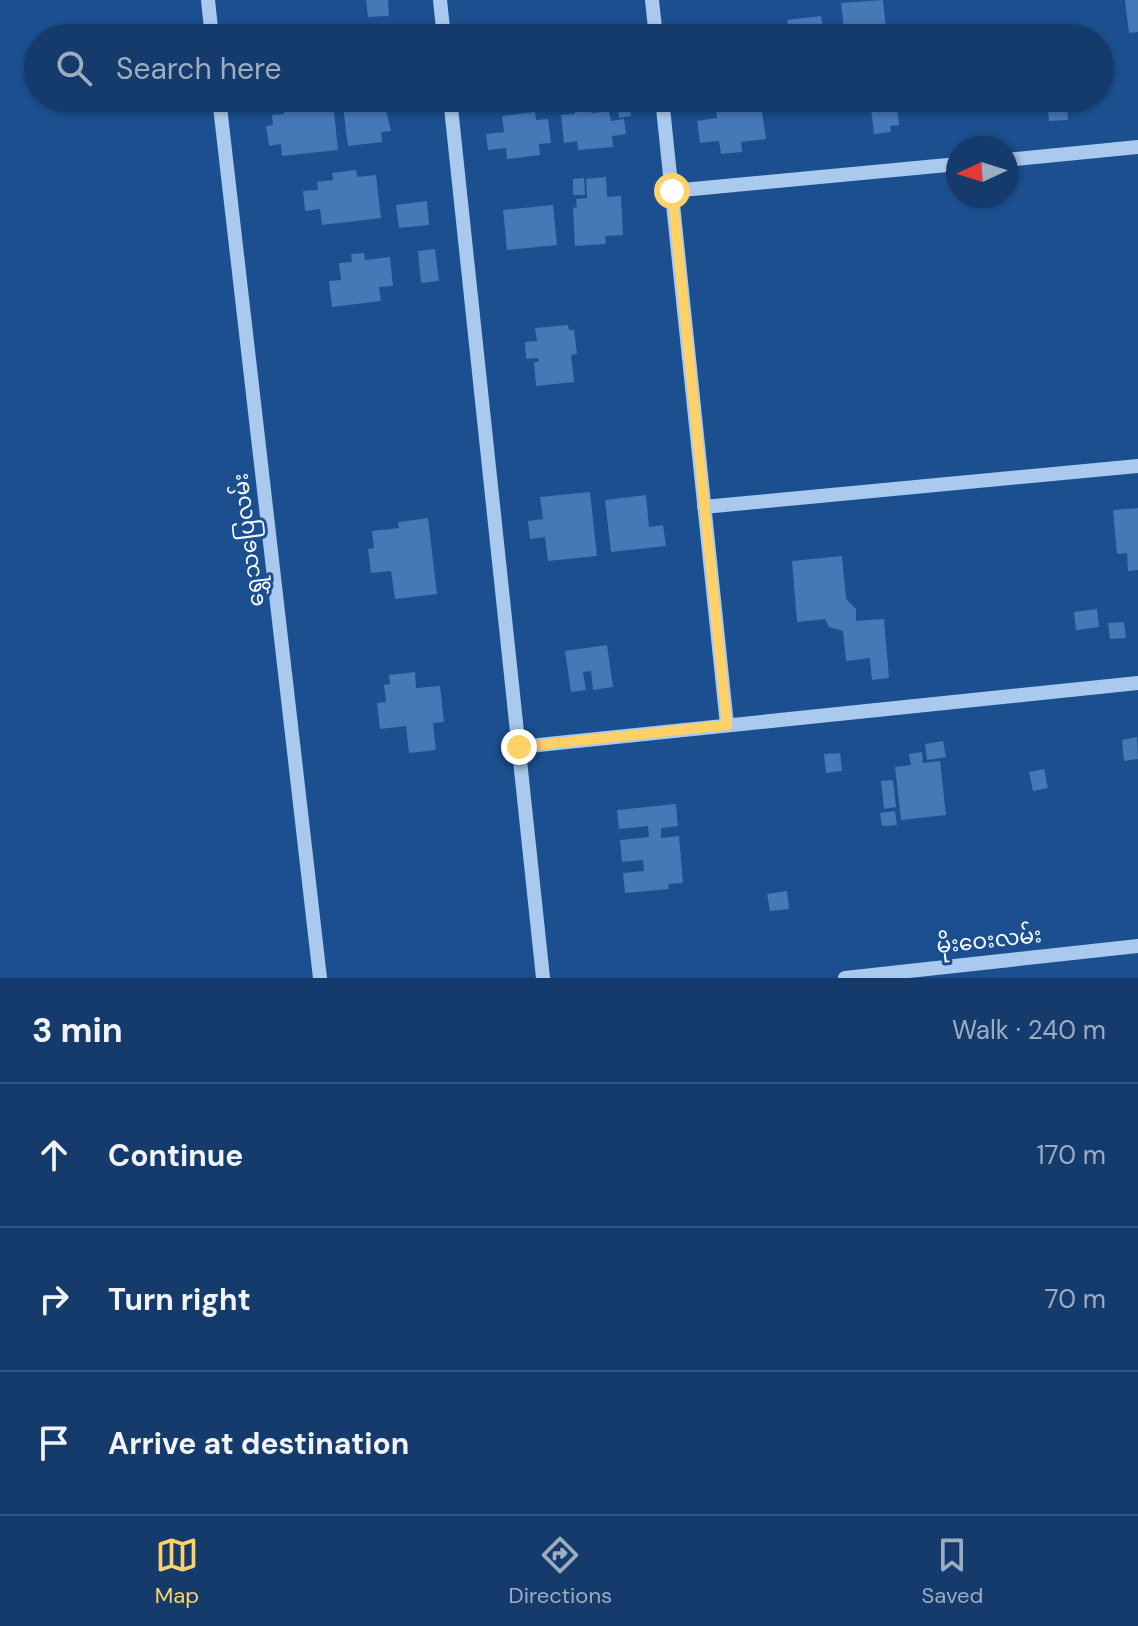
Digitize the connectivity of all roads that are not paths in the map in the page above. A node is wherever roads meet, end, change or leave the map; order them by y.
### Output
1 (208, 0) edge
2 (440, 0) edge
3 (652, 0) edge
4 (211, 24) edge
5 (443, 24) edge
6 (655, 24) edge
7 (221, 112) edge
8 (451, 112) edge
9 (664, 112) edge
10 (1138, 147) edge
11 (1018, 159) edge
12 (946, 165) edge
13 (672, 191) junction
14 (1138, 466) edge
15 (704, 507) junction
16 (1138, 683) edge
17 (727, 725) junction
18 (519, 747) junction
19 (1138, 946) edge
20 (320, 978) edge
21 (543, 978) edge
22 (845, 978) edge

1 - 4 street
2 - 5 street
3 - 6 street
7 - 20 street, ရွှေသပြေလမ်း
8 - 18 street
9 - 13 street
10 - 11 street
12 - 13 street
13 - 15 street
14 - 15 street
15 - 17 street
16 - 17 street
17 - 18 street
18 - 21 street
19 - 22 street, မိုးဝေးလမ်း

